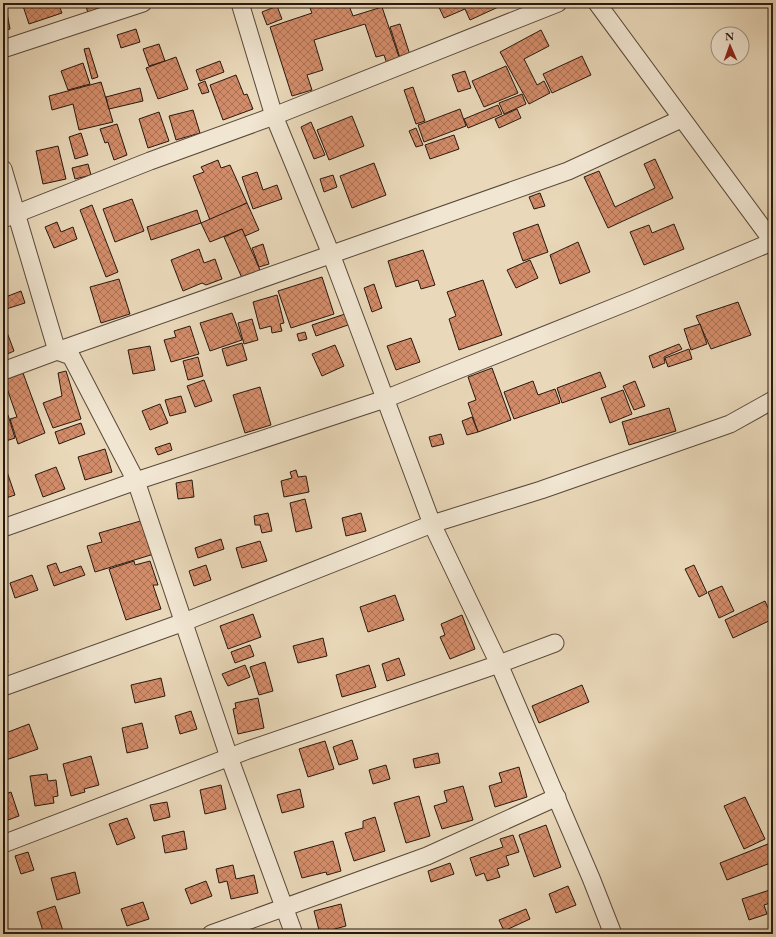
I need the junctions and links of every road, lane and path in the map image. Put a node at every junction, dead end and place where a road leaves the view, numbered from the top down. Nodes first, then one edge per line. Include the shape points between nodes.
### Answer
1 (143, 3) edge
2 (240, 3) edge
3 (558, 3) edge
4 (597, 3) edge
5 (3, 49) edge
6 (274, 116) junction
7 (681, 119) junction
8 (3, 169) edge
9 (10, 216) edge
10 (773, 242) edge
11 (331, 254) junction
12 (57, 351) junction
13 (3, 372) edge
14 (385, 399) junction
15 (773, 400) edge
16 (136, 481) junction
17 (432, 524) junction
18 (3, 528) edge
19 (184, 622) junction
20 (555, 643) dead end
21 (499, 664) junction
22 (3, 687) edge
23 (229, 757) junction
24 (556, 797) junction
25 (3, 844) edge
26 (284, 908) junction
27 (608, 932) edge
28 (210, 934) edge
29 (294, 934) edge

1 - 5 street
2 - 6 street
3 - 6 street
4 - 7 street
6 - 9 street
6 - 11 street
7 - 10 street
7 - 11 street via 568,171
8 - 9 street
9 - 12 street
10 - 14 street
11 - 12 street
11 - 14 street
12 - 13 street
12 - 16 street via 71,356
14 - 16 street
14 - 17 street
15 - 17 street via 730,424 541,490
16 - 18 street
16 - 19 street
17 - 19 street
17 - 21 street
19 - 22 street
19 - 23 street
20 - 21 street
21 - 23 street
21 - 24 street
23 - 25 street
23 - 26 street
24 - 26 street via 427,856
24 - 27 street
26 - 28 street
26 - 29 street

